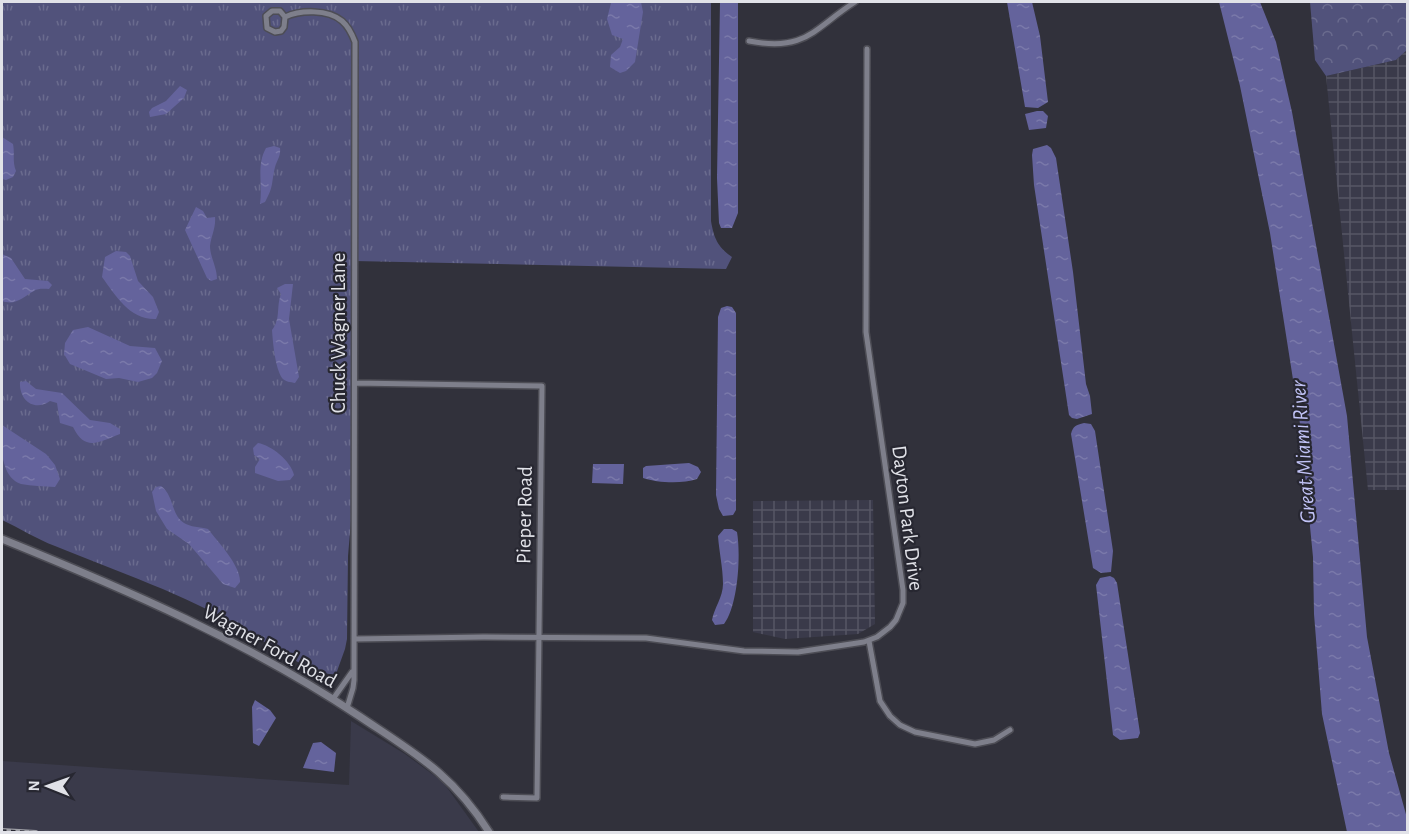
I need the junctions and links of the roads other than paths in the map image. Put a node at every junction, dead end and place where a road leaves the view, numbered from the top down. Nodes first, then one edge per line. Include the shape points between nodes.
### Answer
1 (855, 2) edge
2 (285, 17) dead end
3 (749, 41) dead end
4 (867, 49) dead end
5 (355, 383) junction
6 (2, 539) edge
7 (539, 637) junction
8 (354, 639) junction
9 (869, 640) junction
10 (352, 672) junction
11 (333, 699) junction
12 (347, 708) junction
13 (1010, 730) dead end
14 (504, 797) dead end
15 (489, 832) edge

1 - 3 street via 799,41
2 - 5 street, Chuck Wagner Lane via 297,11 325,13 340,19 355,42
4 - 9 street, Dayton Park Drive via 866,333 903,590 896,620 885,632
5 - 7 street, Pieper Road via 542,386
5 - 8 street, Chuck Wagner Lane
6 - 11 main road, Wagner Ford Road via 221,636
7 - 8 street, Dayton Park Drive
7 - 9 street, Dayton Park Drive via 646,638 776,653
7 - 14 street, Pieper Road via 537,798
8 - 10 street, Chuck Wagner Lane
9 - 13 street via 880,701 900,725 915,732 975,744 994,740
10 - 11 street
10 - 12 street, Chuck Wagner Lane via 353,688
11 - 12 main road, Wagner Ford Road
12 - 15 main road, Wagner Ford Road via 442,774

